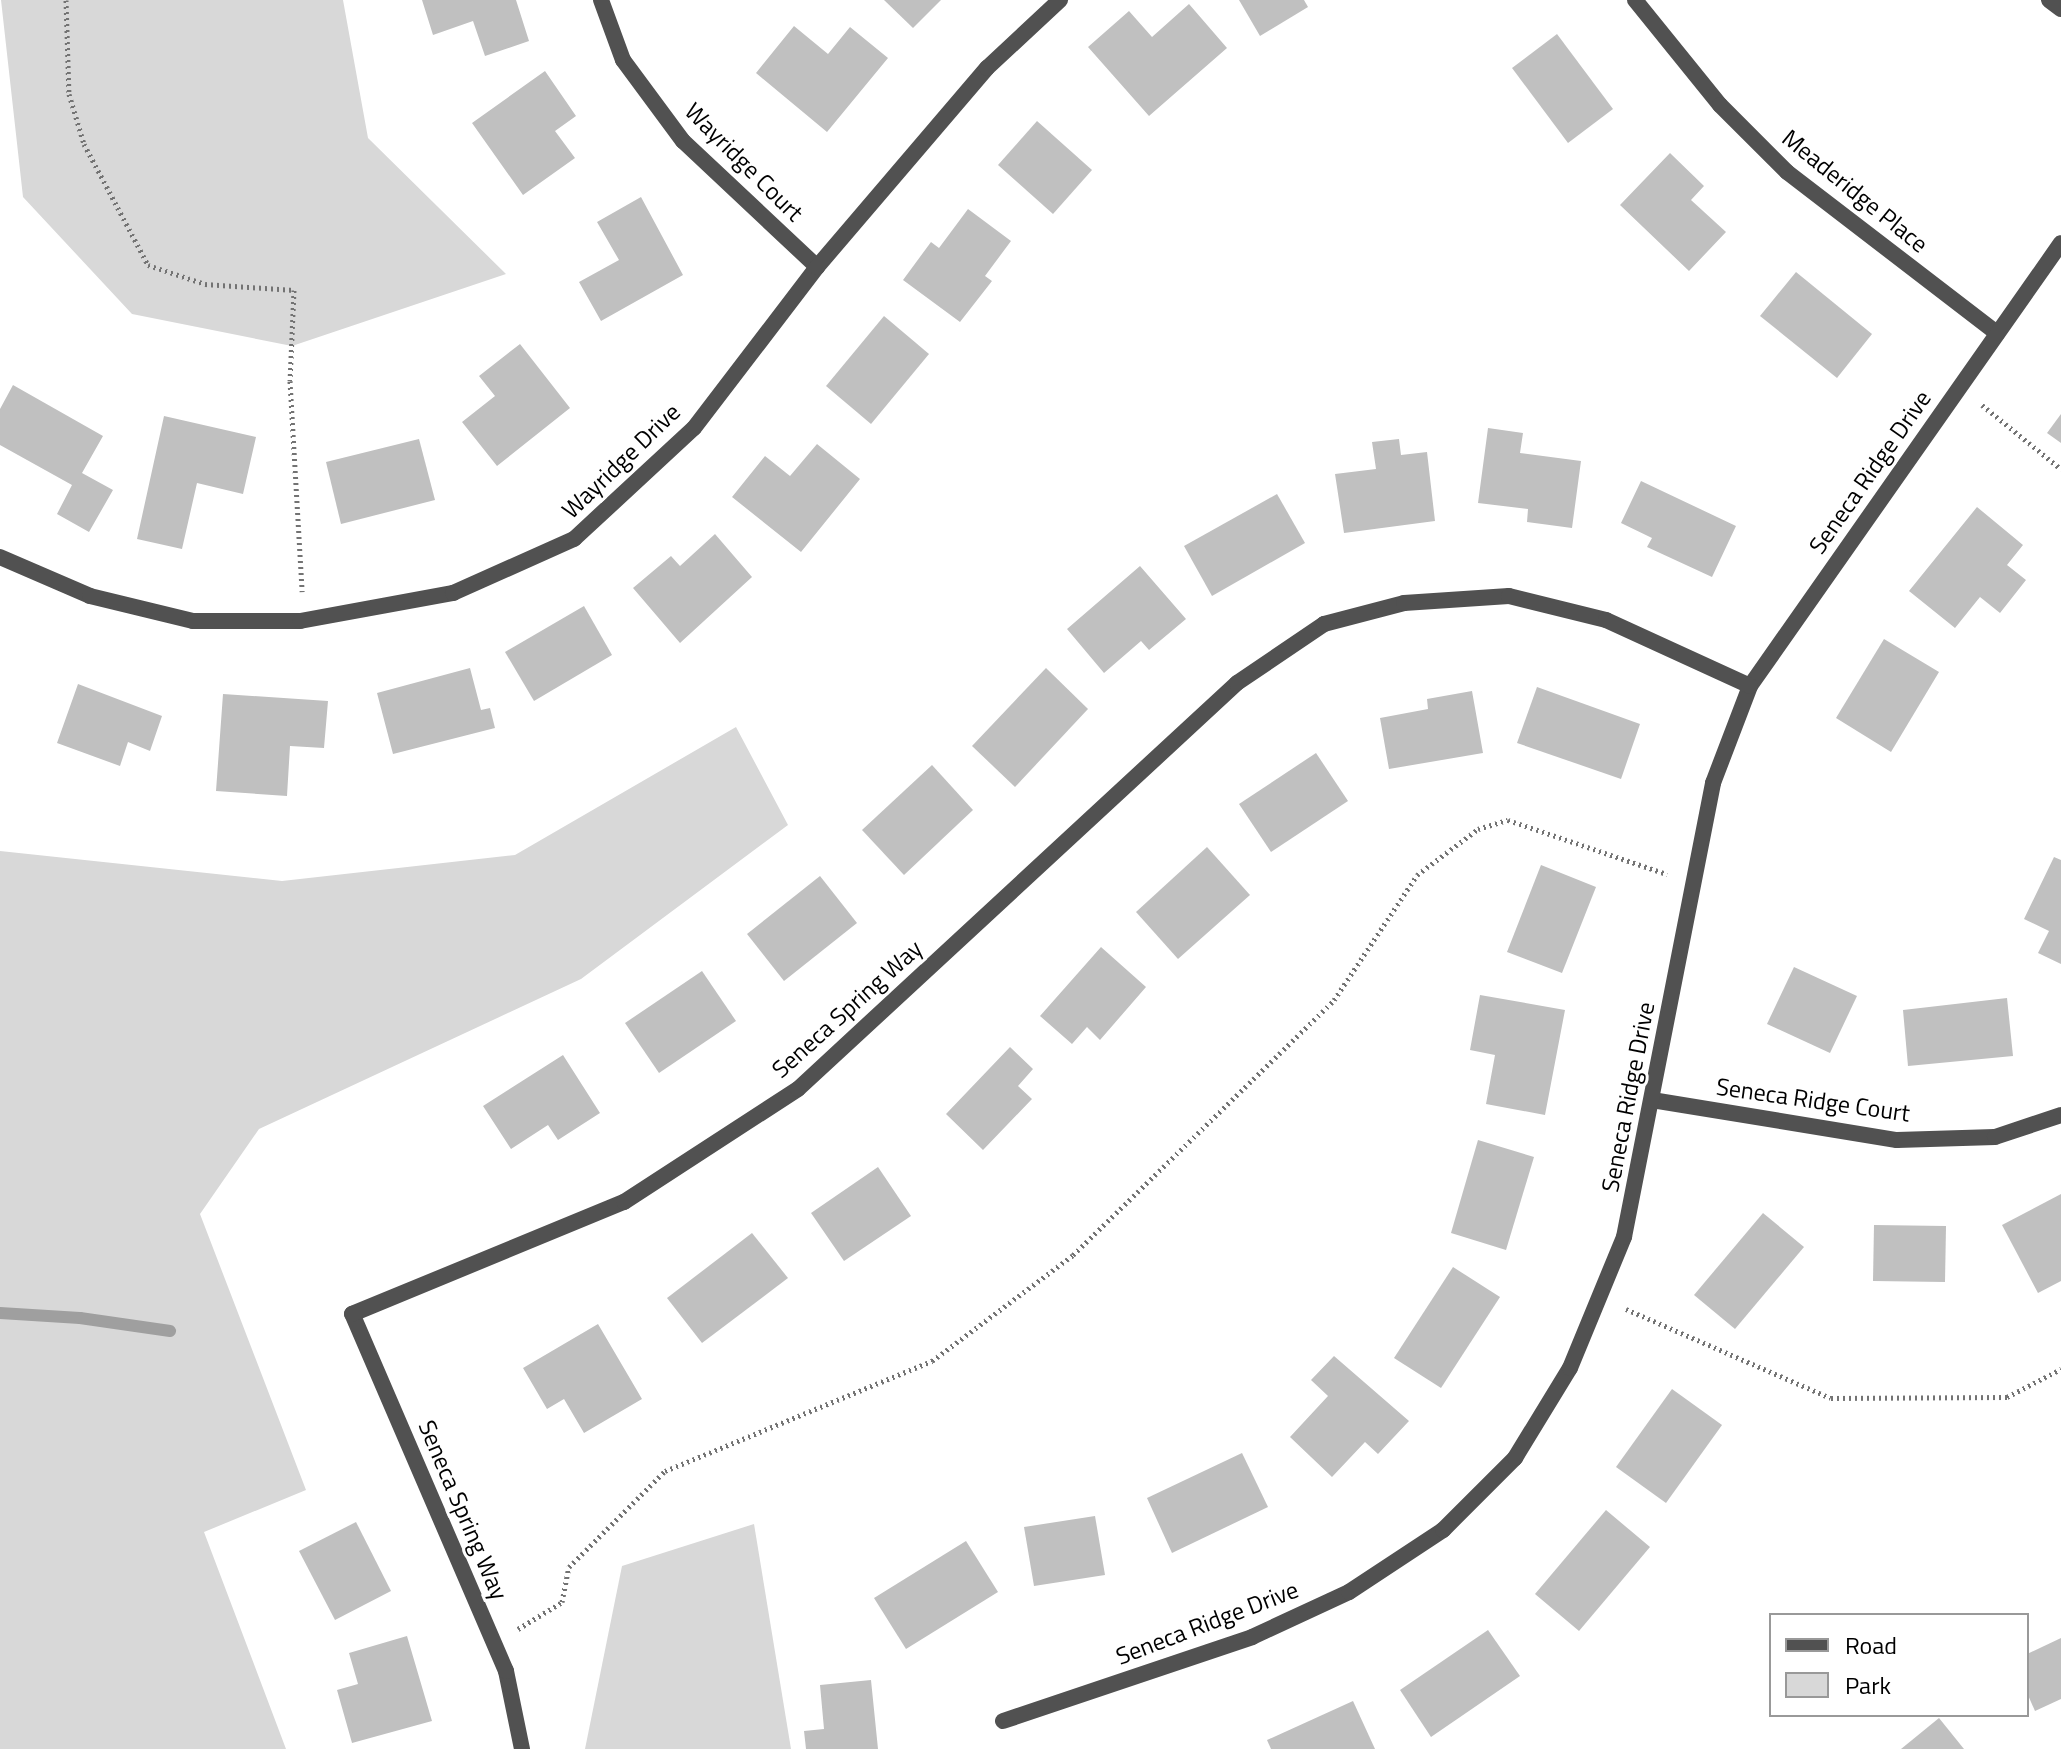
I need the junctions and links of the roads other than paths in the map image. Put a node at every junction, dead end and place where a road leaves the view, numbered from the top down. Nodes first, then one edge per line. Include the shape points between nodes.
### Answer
1 (601, 0) edge
2 (1060, 0) edge
3 (1635, 0) edge
4 (2049, 0) edge
5 (2061, 9) edge
6 (2061, 243) edge
7 (817, 267) junction
8 (1997, 333) junction
9 (0, 557) edge
10 (1750, 686) junction
11 (1652, 1100) junction
12 (2061, 1115) edge
13 (1003, 1721) dead end
14 (522, 1749) edge

1 - 7 street, Wayridge Court via 623,60 683,141
2 - 7 street, Wayridge Drive via 987,68
3 - 8 street, Meaderidge Place via 1720,105 1787,172
4 - 5 street
6 - 8 street, Seneca Ridge Drive
7 - 9 street, Wayridge Drive via 694,428 574,539 453,593 300,621 193,621 90,596
8 - 10 street, Seneca Ridge Drive
10 - 11 street, Seneca Ridge Drive via 1713,783
10 - 14 street, Seneca Spring Way via 1606,620 1509,596 1404,603 1324,624 1237,683 798,1089 624,1202 352,1314 506,1671
11 - 12 street, Seneca Ridge Court via 1897,1140 1995,1137
11 - 13 street, Seneca Ridge Drive via 1624,1237 1570,1368 1515,1458 1443,1530 1349,1592 1252,1637

